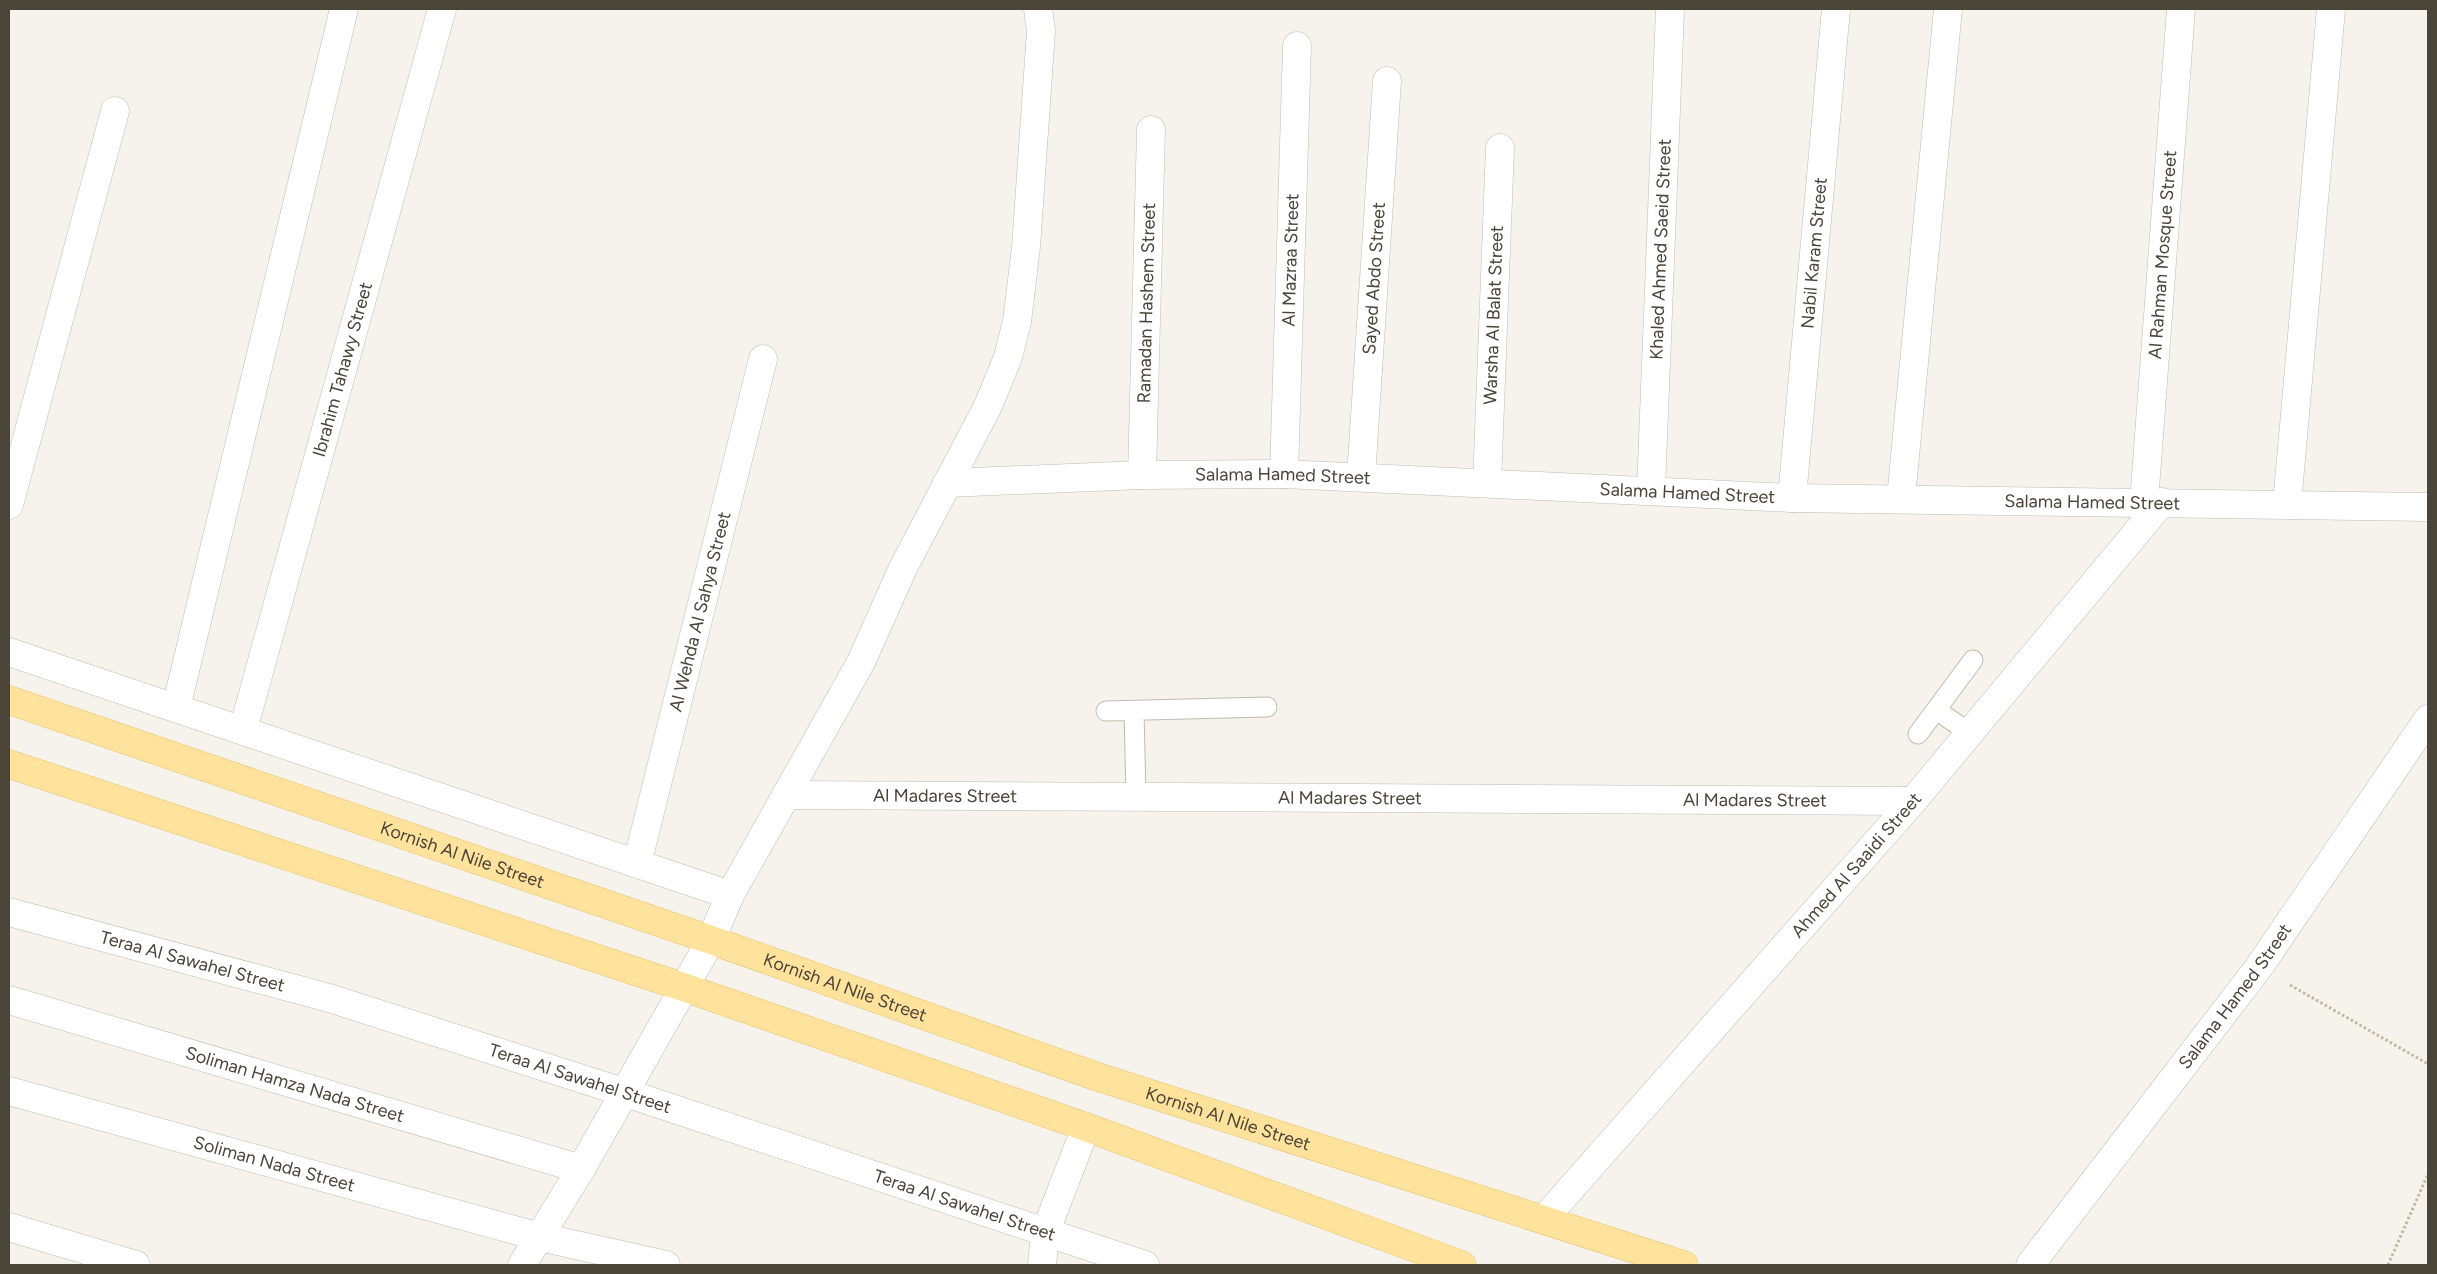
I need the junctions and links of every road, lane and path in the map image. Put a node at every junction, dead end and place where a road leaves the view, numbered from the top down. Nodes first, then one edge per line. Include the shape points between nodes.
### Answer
1 (344, 9) edge
2 (442, 9) edge
3 (1038, 9) edge
4 (1670, 9) edge
5 (1836, 9) edge
6 (1948, 9) edge
7 (2181, 9) edge
8 (2331, 9) edge
9 (1296, 46) dead end
10 (1387, 81) dead end
11 (115, 112) dead end
12 (1151, 130) dead end
13 (1500, 148) dead end
14 (763, 359) dead end
15 (1284, 474) junction
16 (1142, 475) junction
17 (1361, 477) junction
18 (947, 483) junction
19 (1487, 483) junction
20 (1651, 490) junction
21 (1792, 498) junction
22 (1901, 498) junction
23 (2153, 502) junction
24 (2287, 504) junction
25 (9, 505) edge
26 (2428, 507) edge
27 (9, 652) edge
28 (1973, 660) dead end
29 (9, 700) edge
30 (1267, 707) dead end
31 (176, 708) junction
32 (1936, 710) junction
33 (1106, 711) dead end
34 (1134, 711) junction
35 (2428, 719) edge
36 (243, 730) junction
37 (1970, 733) junction
38 (1918, 734) dead end
39 (9, 764) edge
40 (786, 795) junction
41 (1136, 797) junction
42 (1913, 802) junction
43 (637, 864) junction
44 (730, 895) junction
45 (9, 912) edge
46 (711, 940) junction
47 (2259, 967) junction
48 (683, 987) junction
49 (9, 1000) edge
50 (2428, 1064) edge
51 (9, 1091) edge
52 (623, 1092) junction
53 (1086, 1127) junction
54 (581, 1169) junction
55 (2428, 1174) edge
56 (1544, 1219) junction
57 (9, 1228) edge
58 (1045, 1232) junction
59 (540, 1237) junction
60 (136, 1265) edge
61 (522, 1265) edge
62 (666, 1265) edge
63 (1042, 1265) edge
64 (1145, 1265) edge
65 (1462, 1265) edge
66 (1684, 1265) edge
67 (2030, 1265) edge
68 (2388, 1265) edge

1 - 31 street
2 - 36 street, Ibrahim Tahawy Street
3 - 18 street via 1041,31 1026,247 1017,322 1008,357 988,406
4 - 20 street, Khaled Ahmed Saeid Street
5 - 21 street, Nabil Karam Street
6 - 22 street
7 - 23 street, Al Rahman Mosque Street
8 - 24 street
9 - 15 street, Al Mazraa Street
10 - 17 street, Sayed Abdo Street
11 - 25 street
12 - 16 street, Ramadan Hashem Street
13 - 19 street, Warsha Al Balat Street
14 - 43 street, Al Wehda Al Sahya Street
15 - 16 street, Salama Hamed Street
15 - 17 street, Salama Hamed Street
16 - 18 street, Salama Hamed Street
17 - 19 street, Salama Hamed Street
18 - 40 street via 903,568 861,662
19 - 20 street, Salama Hamed Street
20 - 21 street, Salama Hamed Street
21 - 22 street, Salama Hamed Street
22 - 23 street, Salama Hamed Street
23 - 24 street, Salama Hamed Street
23 - 37 street, Ahmed Al Saaidi Street
24 - 26 street, Salama Hamed Street
27 - 31 street
28 - 32 lane
29 - 46 main road, Kornish Al Nile Street
30 - 34 lane
31 - 36 street
32 - 37 lane
32 - 38 lane
33 - 34 lane
34 - 41 lane
35 - 47 street, Salama Hamed Street
36 - 43 street
37 - 42 street, Ahmed Al Saaidi Street
39 - 48 main road
40 - 41 street, Al Madares Street
40 - 44 street
41 - 42 street, Al Madares Street
42 - 56 street, Ahmed Al Saaidi Street
43 - 44 street
44 - 46 street
45 - 52 street, Teraa Al Sawahel Street via 329,998
46 - 48 street
46 - 56 main road, Kornish Al Nile Street via 1095,1076
47 - 50 path
47 - 67 street, Salama Hamed Street
48 - 52 street
48 - 53 main road
49 - 54 street, Soliman Hamza Nada Street
51 - 59 street, Soliman Nada Street
52 - 54 street
52 - 58 street, Teraa Al Sawahel Street
53 - 58 street
53 - 65 main road
54 - 59 street
55 - 68 path
56 - 66 main road, Kornish Al Nile Street
57 - 60 street
58 - 63 street
58 - 64 street, Teraa Al Sawahel Street
59 - 61 street
59 - 62 street, Soliman Nada Street

